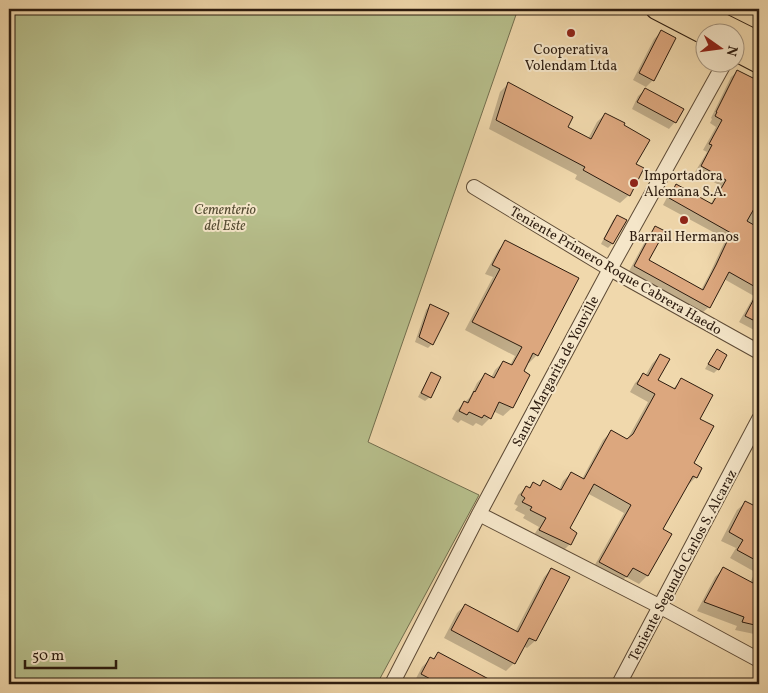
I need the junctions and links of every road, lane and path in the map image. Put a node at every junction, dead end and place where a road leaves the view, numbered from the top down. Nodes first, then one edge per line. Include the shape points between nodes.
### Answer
1 (656, 9) edge
2 (704, 11) edge
3 (696, 30) edge
4 (759, 42) edge
5 (746, 56) edge
6 (759, 63) edge
7 (719, 72) edge
8 (474, 187) dead end
9 (610, 269) junction
10 (759, 352) edge
11 (759, 419) edge
12 (479, 514) junction
13 (661, 606) junction
14 (759, 660) edge
15 (392, 684) edge
16 (619, 684) edge

1 - 3 highway
2 - 4 highway
5 - 6 highway
7 - 9 street, Santa Margarita de Youville
8 - 9 street, Teniente Primero Roque Cabrera Haedo
9 - 10 street, Teniente Primero Roque Cabrera Haedo
9 - 12 street, Santa Margarita de Youville
11 - 13 street, Teniente Segundo Carlos S. Alcaraz
12 - 13 street
12 - 15 street, Santa Margarita de Youville
13 - 14 street
13 - 16 street, Teniente Segundo Carlos S. Alcaraz

